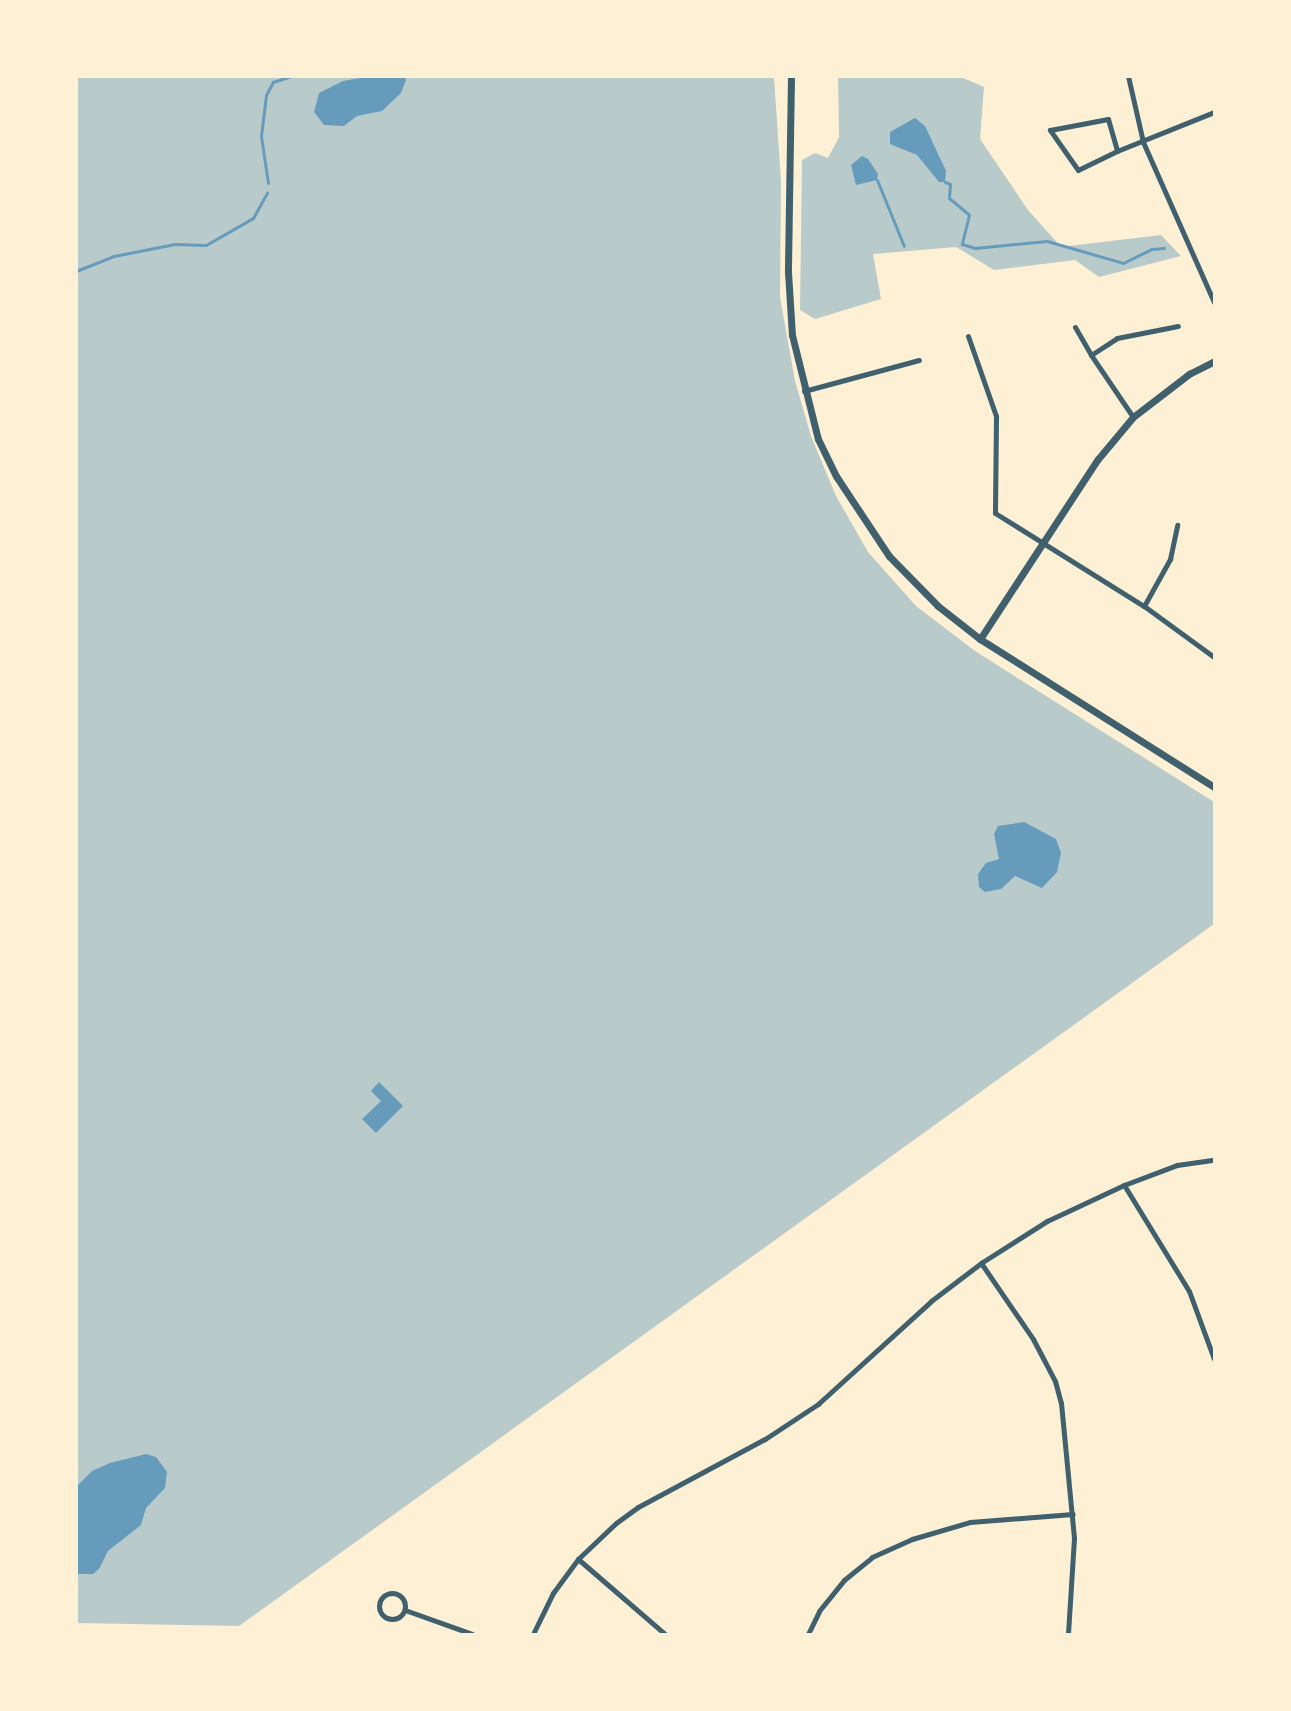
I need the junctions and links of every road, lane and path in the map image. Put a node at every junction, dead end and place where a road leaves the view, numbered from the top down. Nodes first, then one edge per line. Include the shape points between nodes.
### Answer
1 (791, 76) edge
2 (1128, 76) edge
3 (1215, 112) edge
4 (1143, 142) junction
5 (1117, 151) junction
6 (1215, 302) edge
7 (1178, 326) dead end
8 (1075, 327) dead end
9 (968, 336) dead end
10 (1091, 355) junction
11 (919, 360) dead end
12 (1215, 361) edge
13 (804, 391) junction
14 (1133, 417) junction
15 (1177, 525) dead end
16 (1041, 545) junction
17 (1144, 606) junction
18 (980, 639) junction
19 (1215, 657) edge
20 (1215, 787) edge
21 (1215, 1160) edge
22 (1124, 1185) junction
23 (981, 1263) junction
24 (1215, 1359) edge
25 (1073, 1514) junction
26 (578, 1559) junction
27 (405, 1610) junction
28 (472, 1635) edge
29 (533, 1635) edge
30 (665, 1635) edge
31 (808, 1635) edge
32 (1068, 1635) edge

1 - 13 street via 788,289 792,335
2 - 4 street
3 - 4 street
4 - 5 street
4 - 6 street
5 - 5 street via 1108,119 1050,130 1078,170
7 - 10 street via 1118,338
8 - 10 street
9 - 16 street via 996,416 995,513
10 - 14 street
11 - 13 street
12 - 14 street via 1189,374
13 - 18 street via 827,457 870,530 889,556 938,606
14 - 16 street via 1098,459
15 - 17 street via 1170,559
16 - 17 street
16 - 18 street
17 - 19 street
18 - 20 street
21 - 22 street via 1177,1165
22 - 23 street via 1047,1221
22 - 24 street via 1189,1291
23 - 25 street via 1033,1339 1055,1380 1066,1427
23 - 26 street via 931,1301 818,1404 765,1439 638,1507
25 - 31 street via 979,1521 912,1539 872,1557 844,1580 819,1611
25 - 32 street
26 - 29 street via 554,1593
26 - 30 street
27 - 27 street via 405,1601 395,1593 384,1596 380,1603 383,1615 391,1618
27 - 28 street

